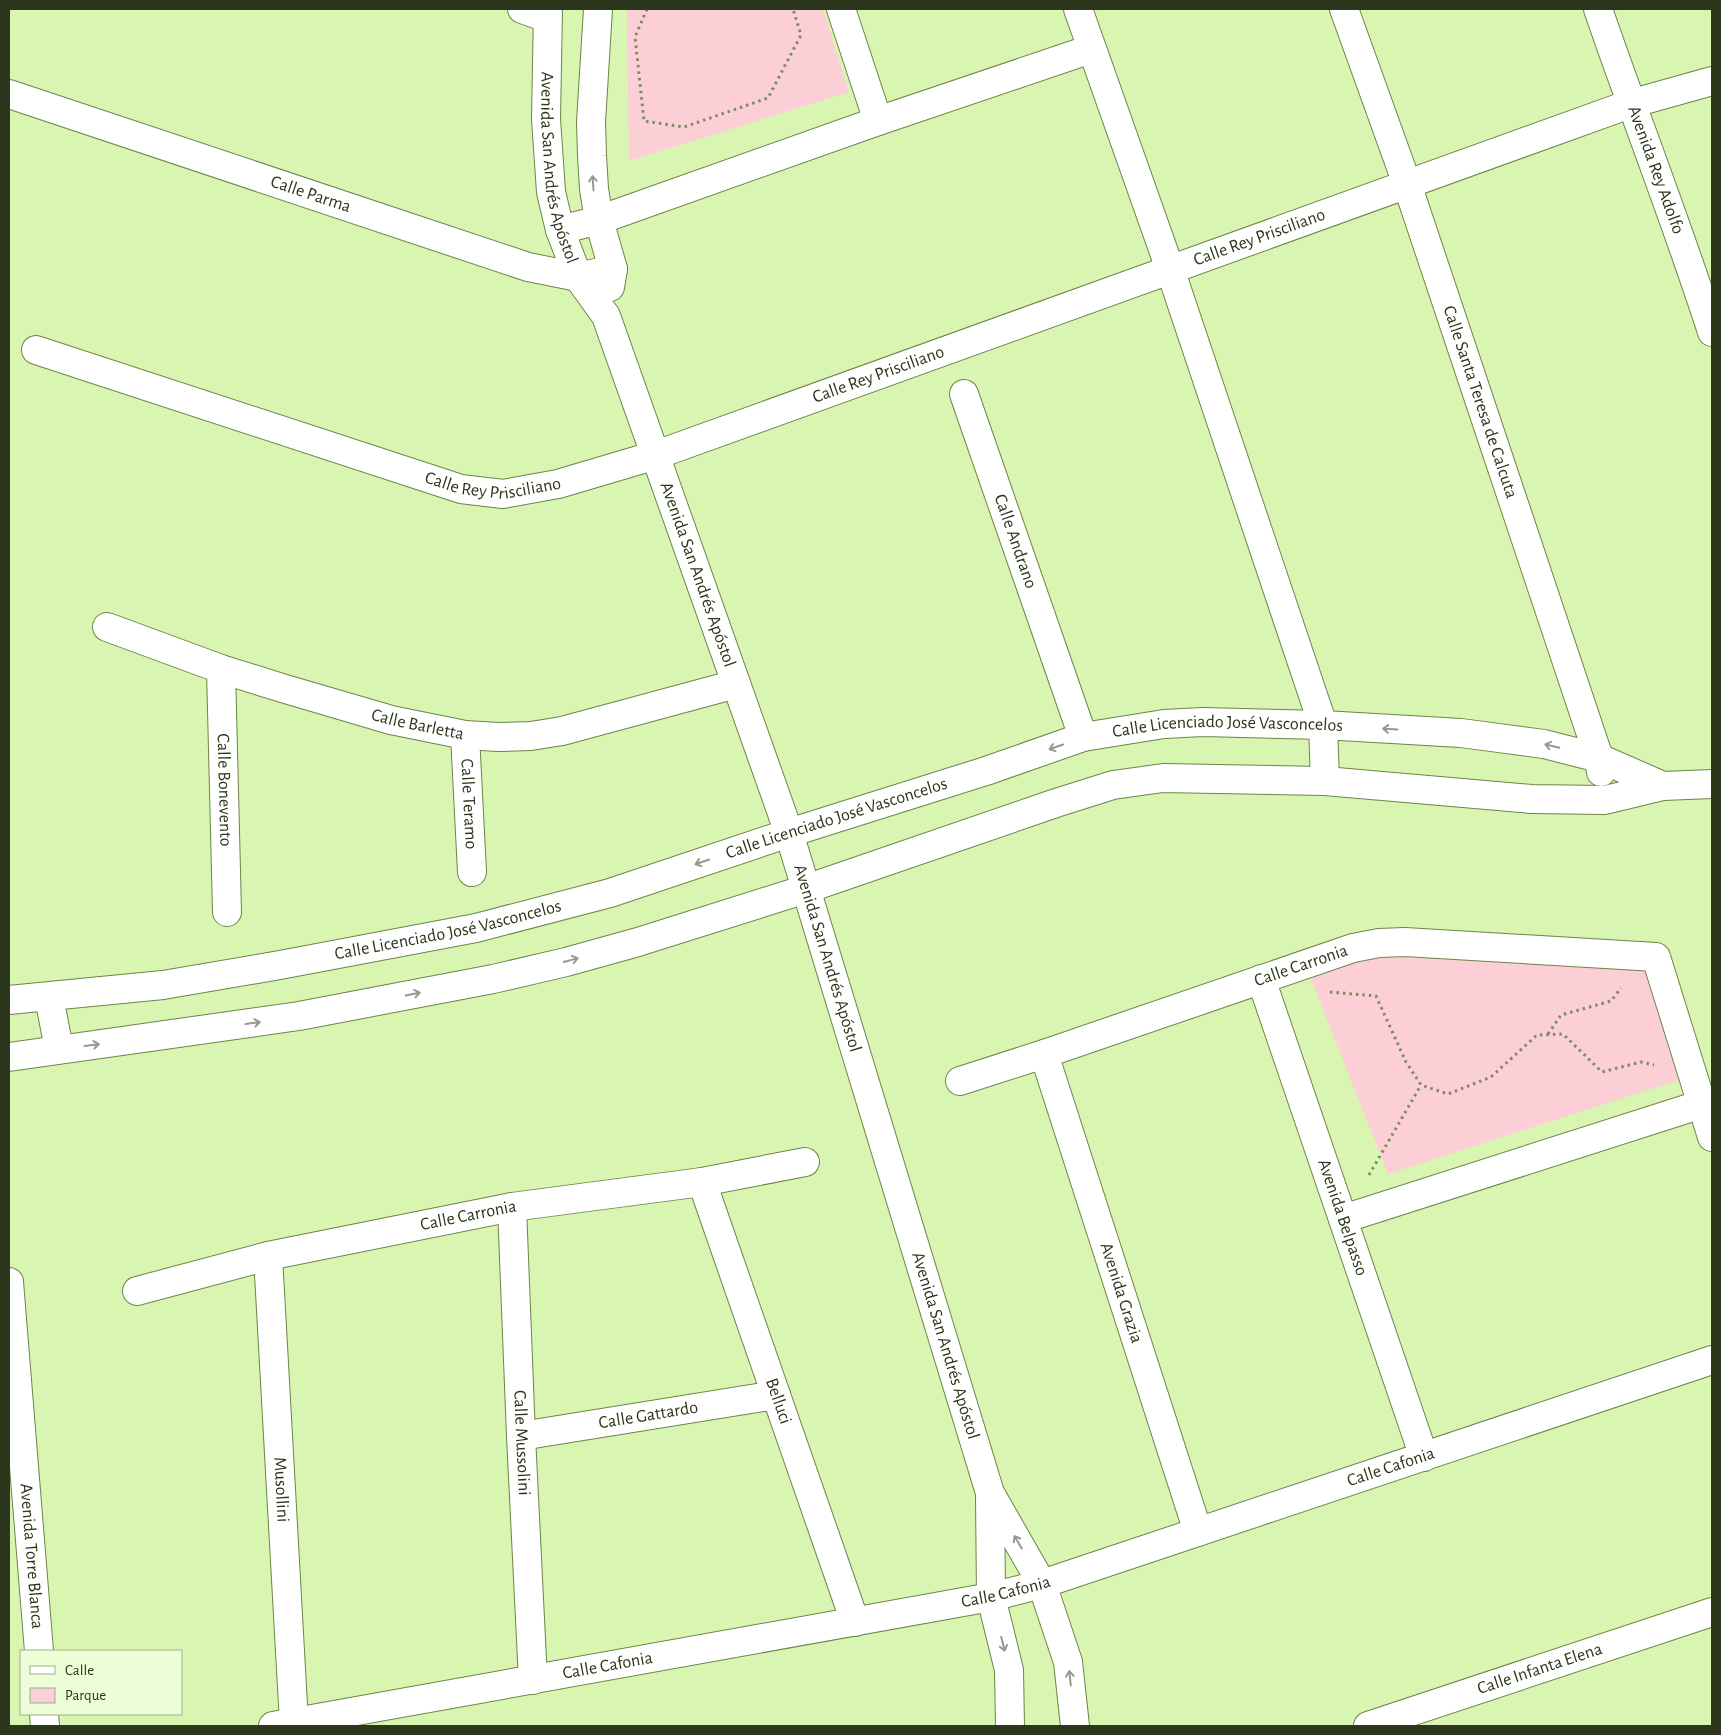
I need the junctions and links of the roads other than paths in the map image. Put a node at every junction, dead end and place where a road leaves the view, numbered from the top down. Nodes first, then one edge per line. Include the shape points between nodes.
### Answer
1 (522, 9) edge
2 (598, 9) edge
3 (841, 9) edge
4 (1078, 9) edge
5 (1344, 9) edge
6 (1598, 9) edge
7 (548, 13) edge
8 (1091, 49) junction
9 (1712, 81) edge
10 (9, 94) edge
11 (1630, 104) junction
12 (878, 121) junction
13 (1407, 184) junction
14 (599, 220) junction
15 (560, 230) junction
16 (613, 269) junction
17 (1170, 270) junction
18 (578, 278) junction
19 (1706, 293) edge
20 (606, 316) junction
21 (1712, 332) edge
22 (36, 350) dead end
23 (964, 394) dead end
24 (656, 455) junction
25 (107, 627) dead end
26 (221, 669) junction
27 (736, 684) junction
28 (1323, 725) junction
29 (465, 735) junction
30 (1083, 737) junction
31 (1599, 758) junction
32 (1325, 781) junction
33 (1712, 784) edge
34 (1663, 786) junction
35 (1604, 800) junction
36 (789, 833) junction
37 (472, 872) dead end
38 (806, 889) junction
39 (228, 912) dead end
40 (1261, 979) junction
41 (49, 996) junction
42 (9, 1000) edge
43 (59, 1049) junction
44 (1044, 1054) junction
45 (9, 1057) edge
46 (960, 1081) dead end
47 (1702, 1104) junction
48 (1712, 1136) edge
49 (805, 1162) dead end
50 (702, 1182) junction
51 (512, 1207) junction
52 (1343, 1219) junction
53 (268, 1256) junction
54 (9, 1282) edge
55 (138, 1291) dead end
56 (1712, 1360) edge
57 (776, 1395) junction
58 (521, 1436) junction
59 (1424, 1457) junction
60 (990, 1494) junction
61 (1198, 1532) junction
62 (1042, 1584) junction
63 (991, 1597) junction
64 (1712, 1612) edge
65 (854, 1622) junction
66 (39, 1650) edge
67 (533, 1680) junction
68 (284, 1724) edge
69 (1010, 1726) edge
70 (1075, 1726) edge
71 (1368, 1726) edge

1 - 7 street
14 -> 2 street, Avenida San Andrés Apóstol via 591,122
3 - 12 street
4 - 8 street
5 - 13 street, Calle Santa Teresa de Calcuta
6 - 11 street, Avenida Rey Adolfo
7 - 15 street, Avenida San Andrés Apóstol via 547,154
8 - 12 street
8 - 17 street
9 - 11 street, Calle Rey Prisciliano
10 - 18 street, Calle Parma via 505,261
11 - 13 street, Calle Rey Prisciliano
11 - 19 street, Avenida Rey Adolfo
12 - 14 street
13 - 17 street, Calle Rey Prisciliano
13 - 31 street, Calle Santa Teresa de Calcuta
14 - 15 street
14 - 16 street, Avenida San Andrés Apóstol
15 - 18 street, Avenida San Andrés Apóstol
16 - 18 street, Calle Parma
16 - 20 street, Avenida San Andrés Apóstol
17 - 24 street, Calle Rey Prisciliano
17 - 28 street
18 - 20 street, Avenida San Andrés Apóstol
19 - 21 street, Avenida Rey Adolfo
20 - 24 street, Avenida San Andrés Apóstol
22 - 24 street, Calle Rey Prisciliano via 461,488 503,494 558,484
23 - 30 street, Calle Andrano
24 - 27 street, Avenida San Andrés Apóstol
25 - 26 street, Calle Barletta
26 - 29 street, Calle Barletta via 391,720
26 - 39 street, Calle Bonevento
27 - 29 street, Calle Barletta via 562,731 531,736
27 - 36 street, Avenida San Andrés Apóstol
28 - 30 street, Calle Licenciado José Vasconcelos via 1203,722 1164,724
31 -> 28 street, Calle Licenciado José Vasconcelos via 1544,744 1461,733
28 - 32 street
29 - 37 street, Calle Teramo
30 -> 36 street, Calle Licenciado José Vasconcelos
31 - 34 street, Calle Licenciado José Vasconcelos
31 - 35 street, Calle Santa Teresa de Calcuta
32 - 35 street, Calle Licenciado José Vasconcelos via 1530,799
32 - 38 street, Calle Licenciado José Vasconcelos via 1163,778 1114,786
33 - 34 street, Calle Licenciado José Vasconcelos
34 - 35 street, Calle Licenciado José Vasconcelos
36 - 38 street, Avenida San Andrés Apóstol
36 -> 41 street, Calle Licenciado José Vasconcelos via 610,893 476,928 163,985
43 -> 38 street, Calle Licenciado José Vasconcelos via 299,1016 493,979 638,942
38 - 60 street, Avenida San Andrés Apóstol
40 - 44 street, Calle Carronia
40 - 47 street, Calle Carronia via 1353,948 1380,943 1656,957
40 - 52 street, Avenida Belpasso
41 - 42 street, Calle Licenciado José Vasconcelos
41 - 43 street
43 - 45 street, Calle Licenciado José Vasconcelos
44 - 46 street, Calle Carronia
44 - 61 street, Avenida Grazia
47 - 48 street
47 - 52 street
49 - 50 street, Calle Carronia
50 - 51 street, Calle Carronia
50 - 57 street, Belluci
51 - 53 street, Calle Carronia
51 - 58 street, Calle Mussolini
52 - 59 street, Avenida Belpasso
53 - 55 street, Calle Carronia
53 - 68 street, Musollini
54 - 66 street, Avenida Torre Blanca
56 - 59 street, Calle Cafonia
57 - 58 street, Calle Gattardo
57 - 65 street, Belluci
58 - 67 street, Calle Mussolini
59 - 61 street, Calle Cafonia
62 -> 60 street, Avenida San Andrés Apóstol
60 - 63 street, Avenida San Andrés Apóstol
61 - 62 street, Calle Cafonia
62 - 63 street, Calle Cafonia
70 -> 62 street, Avenida San Andrés Apóstol via 1068,1662
63 - 65 street, Calle Cafonia
63 -> 69 street, Avenida San Andrés Apóstol via 1009,1670
64 - 71 street, Calle Infanta Elena
65 - 67 street, Calle Cafonia
67 - 68 street, Calle Cafonia

